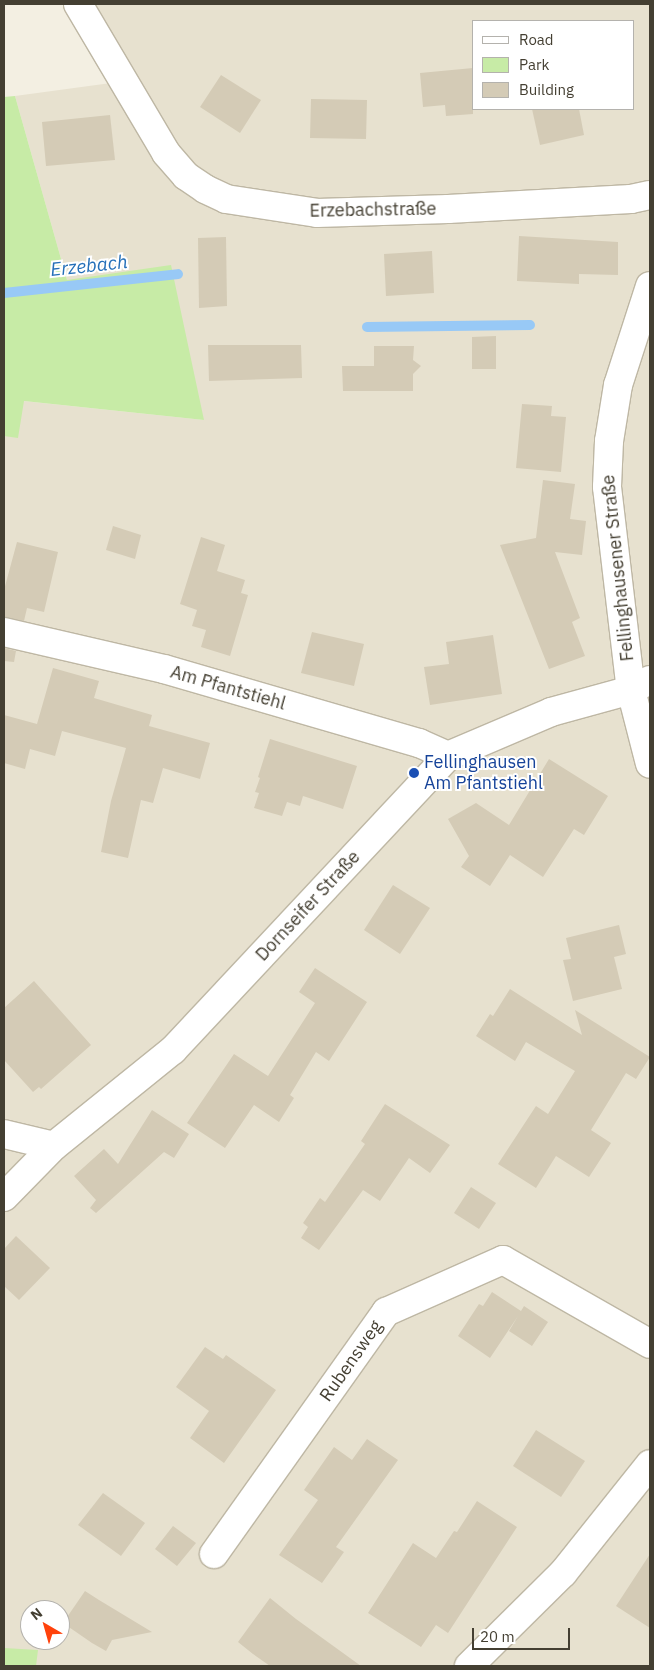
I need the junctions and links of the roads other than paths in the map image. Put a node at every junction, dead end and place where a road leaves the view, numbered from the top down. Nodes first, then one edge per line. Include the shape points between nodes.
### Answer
1 (78, 4) edge
2 (650, 195) edge
3 (650, 286) edge
4 (4, 632) edge
5 (641, 685) edge
6 (448, 756) junction
7 (650, 764) edge
8 (4, 1134) edge
9 (54, 1146) junction
10 (4, 1197) edge
11 (650, 1344) edge
12 (650, 1464) edge
13 (214, 1554) dead end
14 (469, 1666) edge

1 - 2 street, Erzebachstraße via 166,153 186,176 226,200 317,213 468,208 631,199
3 - 5 street, Fellinghausener Straße via 618,385 609,441 607,487
4 - 6 street, Am Pfantstiehl via 164,669 419,744
5 - 6 street, Dornseifer Straße via 551,712
5 - 7 street, Fellinghausener Straße
6 - 9 street, Dornseifer Straße via 173,1050
8 - 9 street
9 - 10 street, Dornseifer Straße
11 - 13 street, Rubensweg via 503,1260 386,1312
12 - 14 street via 563,1574

